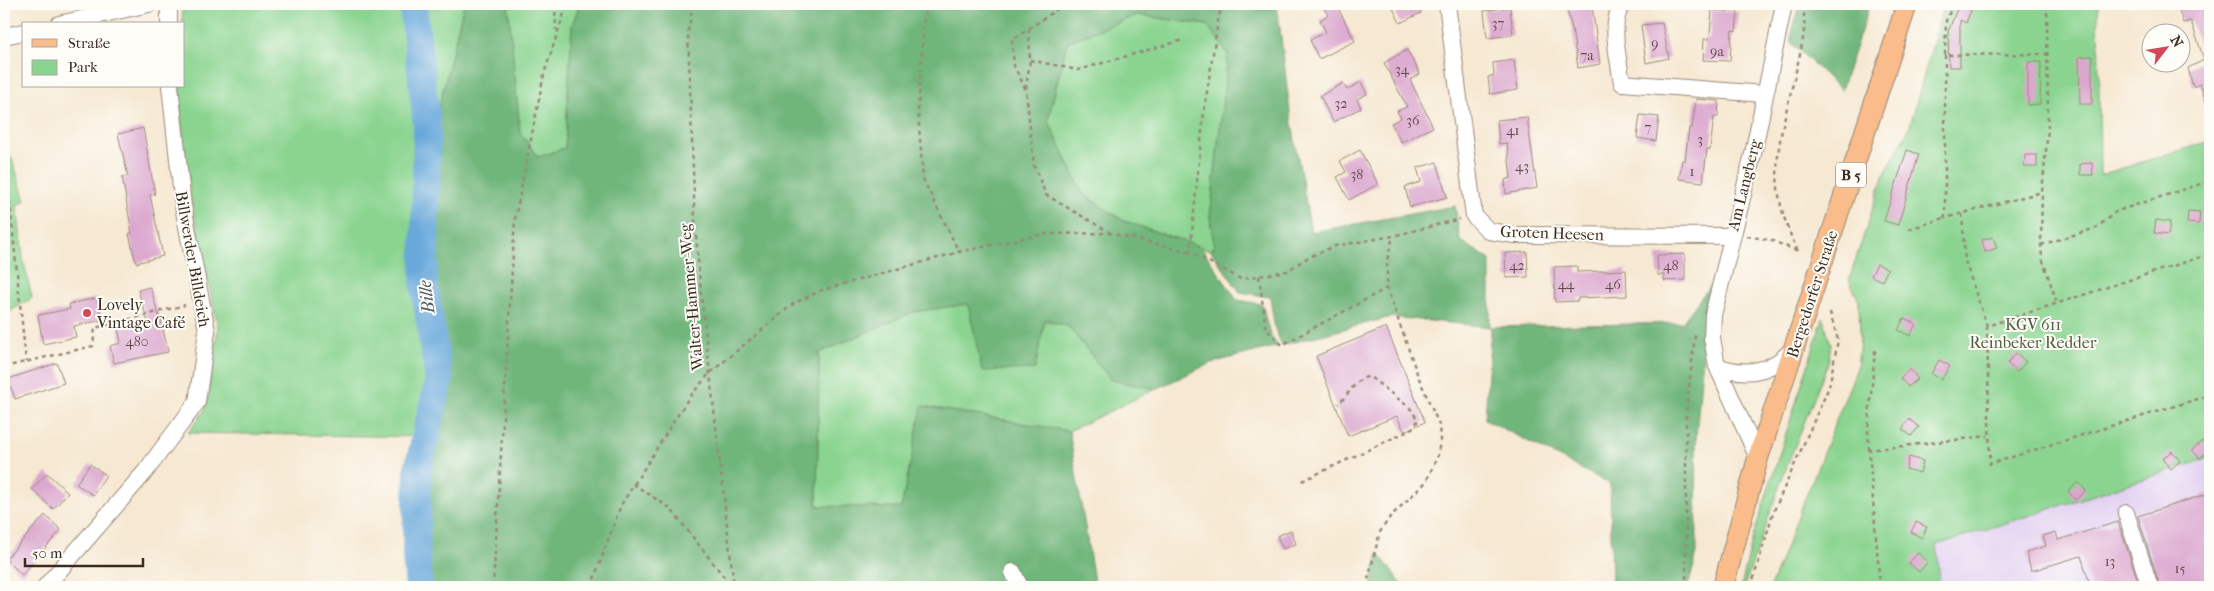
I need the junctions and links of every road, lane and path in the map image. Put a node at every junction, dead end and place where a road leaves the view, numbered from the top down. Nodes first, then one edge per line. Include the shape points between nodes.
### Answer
1 (149, 4) edge
2 (169, 4) edge
3 (555, 4) edge
4 (566, 4) edge
5 (693, 4) edge
6 (929, 4) edge
7 (1065, 4) edge
8 (1223, 4) edge
9 (1447, 4) edge
10 (1623, 4) edge
11 (1784, 4) edge
12 (1802, 4) edge
13 (1907, 4) edge
14 (1953, 4) edge
15 (2048, 4) edge
16 (68, 22) edge
17 (169, 22) edge
18 (1029, 30) junction
19 (556, 31) junction
20 (1183, 40) dead end
21 (2048, 54) junction
22 (1945, 55) junction
23 (1030, 60) junction
24 (170, 88) edge
25 (1026, 90) junction
26 (1764, 94) junction
27 (4, 162) edge
28 (2210, 181) edge
29 (2042, 192) junction
30 (1962, 214) junction
31 (1474, 216) junction
32 (1945, 218) junction
33 (1910, 229) dead end
34 (1110, 233) junction
35 (1393, 236) junction
36 (1731, 236) junction
37 (2041, 245) junction
38 (959, 252) junction
39 (1190, 252) junction
40 (2210, 254) edge
41 (1259, 276) junction
42 (1387, 288) junction
43 (201, 301) junction
44 (2057, 303) junction
45 (1829, 309) dead end
46 (1987, 326) junction
47 (1795, 345) junction
48 (1875, 350) dead end
49 (26, 362) junction
50 (1716, 366) junction
51 (4, 367) edge
52 (709, 374) junction
53 (2210, 395) edge
54 (1338, 404) dead end
55 (1988, 436) junction
56 (1870, 450) junction
57 (1758, 458) junction
58 (1302, 481) dead end
59 (633, 484) junction
60 (2126, 513) dead end
61 (1013, 572) dead end
62 (45, 587) edge
63 (493, 587) edge
64 (591, 587) edge
65 (733, 587) edge
66 (1020, 587) edge
67 (1366, 587) edge
68 (1723, 587) edge
69 (1751, 587) edge
70 (1880, 587) edge
71 (2150, 587) edge

1 - 16 street
2 - 17 street
3 - 19 path
4 - 19 path
5 - 52 path, Walter-Hammer-Weg via 688,32 693,166
6 - 38 path via 924,16 918,112 923,179
7 - 18 path
8 - 39 path via 1204,111
9 - 31 street
10 - 26 street via 1617,11 1616,34 1622,83
11 - 26 street, Am Langberg
12 - 36 path via 1806,16 1800,54 1776,152 1777,191 1787,228 1798,251 1770,240
13 - 47 main road, Bergedorfer Straße / B 5
14 - 22 path via 1946,21
15 - 21 path
18 - 23 path
18 - 25 path via 1012,40 1014,66
19 - 63 path via 544,74 515,218
20 - 23 path via 1078,70
21 - 22 path
21 - 29 path via 2048,129
22 - 32 path
23 - 25 path
24 - 43 street, Billwerder Billdeich via 183,206
25 - 34 path via 1034,166 1046,195
26 - 36 street, Am Langberg via 1753,154
27 - 49 path
28 - 37 path via 2117,211 2096,228
29 - 30 path
29 - 37 path
30 - 32 path
30 - 46 path via 1965,261
31 - 35 path
31 - 36 street, Groten Heesen via 1489,231 1515,235
32 - 33 path
34 - 38 path via 1044,234
34 - 39 path
35 - 41 path via 1335,246 1287,271
35 - 42 path via 1387,261
36 - 50 street, Am Langberg via 1713,315
37 - 44 path
38 - 52 path via 822,290 793,304
39 - 41 path via 1241,279
40 - 44 path
41 - 42 path via 1266,329 1282,345
42 - 67 path via 1439,424 1440,440 1438,455 1426,482 1390,517 1380,532
43 - 49 path via 95,328 93,346
43 - 62 street, Billwerder Billdeich via 207,331 198,402 145,472
44 - 46 path
45 - 69 path via 1838,340 1829,387 1773,513
46 - 55 path
47 - 50 street via 1784,358 1754,371 1735,372
47 - 57 main road, Bergedorfer Straße / B 5
48 - 56 path via 1868,430
49 - 51 path
50 - 57 street, Am Langberg
52 - 59 path via 673,420
52 - 65 path, Walter-Hammer-Weg
53 - 55 path via 1990,464
54 - 58 path via 1356,383 1370,377 1410,408 1418,420 1406,432
55 - 56 path
56 - 70 path
57 - 68 main road, Bergedorfer Straße / B 5
59 - 64 path via 621,505
59 - 65 path via 670,508
60 - 71 street
61 - 66 street

